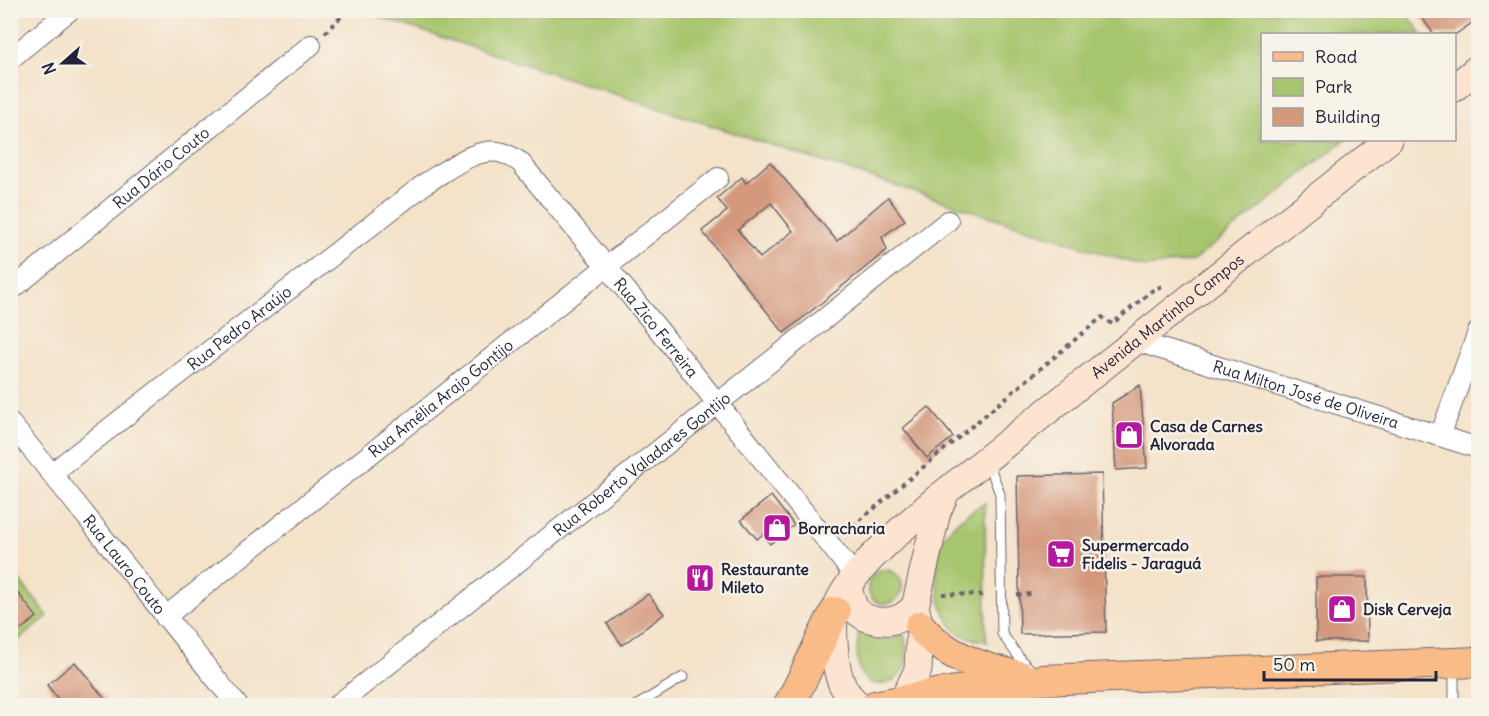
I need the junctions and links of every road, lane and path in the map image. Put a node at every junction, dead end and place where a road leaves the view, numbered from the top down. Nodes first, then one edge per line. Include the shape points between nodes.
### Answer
1 (70, 10) edge
2 (348, 10) edge
3 (311, 45) joint
4 (10, 59) edge
5 (1479, 69) edge
6 (1456, 87) edge
7 (1388, 141) edge
8 (718, 178) dead end
9 (426, 183) joint
10 (948, 221) dead end
11 (607, 267) junction
12 (10, 291) edge
13 (1479, 332) edge
14 (1136, 341) junction
15 (717, 404) junction
16 (10, 423) edge
17 (1440, 436) junction
18 (1479, 448) edge
19 (987, 459) junction
20 (52, 473) junction
21 (945, 493) junction
22 (846, 592) junction
23 (1032, 594) dead end
24 (1000, 595) junction
25 (918, 609) junction
26 (165, 617) junction
27 (1466, 662) edge
28 (683, 677) dead end
29 (1041, 680) junction
30 (889, 703) edge
31 (238, 705) edge
32 (336, 705) edge
33 (636, 705) edge
34 (788, 705) edge
35 (860, 705) edge
36 (1454, 705) edge

1 - 4 street
2 - 3 path
3 - 12 street, Rua Dário Couto
5 - 6 main road
7 - 14 main road, Avenida Martinho Campos
8 - 11 street, Rua Amélia Arajo Gontijo
9 - 11 street, Rua Zico Ferreira via 467,159 488,151 504,153 520,162
9 - 20 street, Rua Pedro Araújo
10 - 15 street, Rua Roberto Valadares Gontijo
11 - 15 street, Rua Zico Ferreira
11 - 26 street, Rua Amélia Arajo Gontijo
13 - 17 street
14 - 17 street, Rua Milton José de Oliveira
14 - 19 main road, Avenida Martinho Campos
15 - 22 street, Rua Zico Ferreira
15 - 32 street, Rua Roberto Valadares Gontijo
16 - 20 street, Rua Lauro Couto
17 - 18 street, Rua Milton José de Oliveira
19 - 21 main road, Avenida Martinho Campos
19 - 24 lane via 1000,494
20 - 26 street, Rua Lauro Couto
21 - 22 main road, Avenida Martinho Campos via 895,536
21 - 25 main road via 937,512
22 - 25 main road via 864,618 875,621 900,618
22 - 34 main road
22 - 35 main road via 834,634 837,673 844,690
23 - 24 path
24 - 25 path
24 - 29 lane via 1002,634
25 - 29 main road via 928,635 961,657 1006,674
25 - 30 main road via 918,670
26 - 31 street, Rua Lauro Couto
27 - 29 main road
27 - 36 lane
28 - 33 lane
29 - 30 main road

